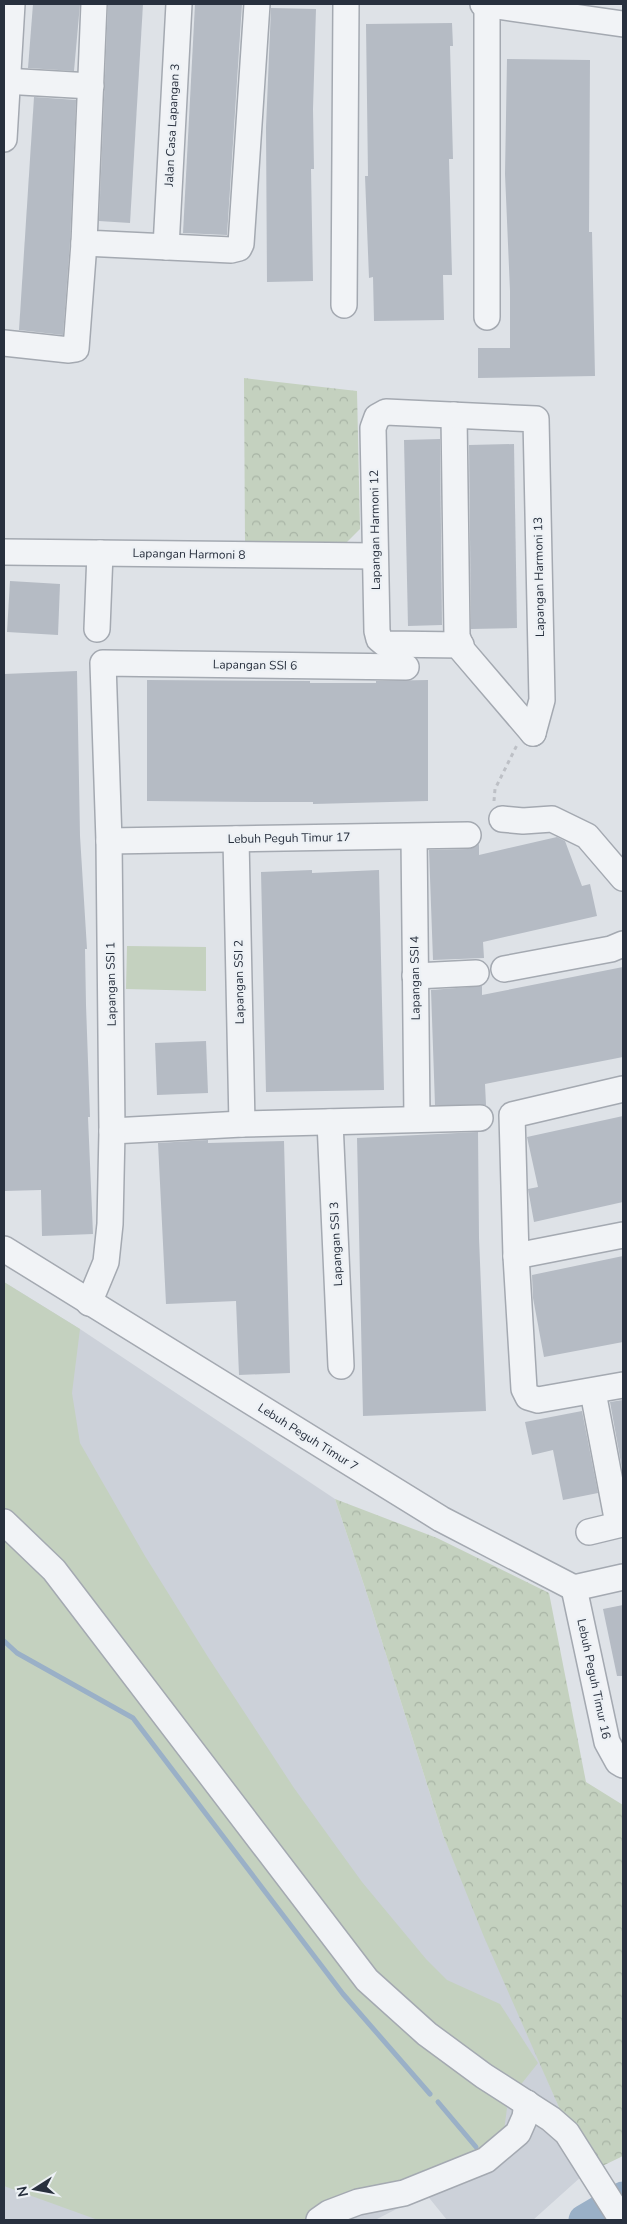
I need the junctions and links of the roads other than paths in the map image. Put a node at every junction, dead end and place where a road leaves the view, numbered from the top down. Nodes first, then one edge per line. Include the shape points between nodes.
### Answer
1 (12, 4) edge
2 (94, 4) edge
3 (179, 4) edge
4 (257, 4) edge
5 (346, 4) edge
6 (485, 4) edge
7 (623, 24) edge
8 (5, 82) edge
9 (91, 86) junction
10 (4, 139) edge
11 (84, 243) junction
12 (166, 247) junction
13 (344, 305) dead end
14 (487, 317) dead end
15 (4, 343) edge
16 (454, 415) junction
17 (4, 552) edge
18 (100, 553) junction
19 (375, 556) junction
20 (97, 629) dead end
21 (460, 645) junction
22 (103, 663) joint
23 (406, 667) dead end
24 (502, 818) road end
25 (468, 835) dead end
26 (414, 837) junction
27 (236, 839) junction
28 (109, 840) junction
29 (623, 878) edge
30 (623, 944) edge
31 (504, 969) dead end
32 (476, 973) dead end
33 (415, 976) junction
34 (623, 1089) edge
35 (480, 1118) dead end
36 (417, 1119) junction
37 (330, 1122) junction
38 (242, 1124) junction
39 (112, 1131) junction
40 (623, 1236) edge
41 (4, 1249) edge
42 (516, 1256) junction
43 (90, 1303) junction
44 (341, 1366) dead end
45 (623, 1385) edge
46 (593, 1392) junction
47 (4, 1522) edge
48 (622, 1524) edge
49 (589, 1532) dead end
50 (623, 1577) edge
51 (574, 1588) junction
52 (623, 1765) edge
53 (527, 2103) junction
54 (620, 2219) edge
55 (319, 2220) edge

1 - 8 street
2 - 9 street
3 - 12 street, Jalan Casa Lapangan 3
4 - 12 street via 242,244 240,248 231,250
5 - 13 street
6 - 7 street
6 - 14 street
8 - 9 street
8 - 10 street
9 - 11 street
11 - 12 street
11 - 15 street via 76,349
16 - 19 street, Lapangan Harmoni 12 via 386,412 377,417 373,428
16 - 21 street
16 - 21 street, Lapangan Harmoni 13 via 536,419 542,700 525,739
17 - 18 street, Lapangan Harmoni 8
18 - 19 street, Lapangan Harmoni 8
18 - 20 street
19 - 21 street, Lapangan Harmoni 12 via 379,639 385,644
22 - 23 street, Lapangan SSI 6
22 - 28 street, Lapangan SSI 1
24 - 29 street via 523,821 552,819 561,823 587,836
25 - 26 street, Lebuh Peguh Timur 17
26 - 27 street, Lebuh Peguh Timur 17
26 - 33 street, Lapangan SSI 4
27 - 28 street, Lebuh Peguh Timur 17
27 - 38 street, Lapangan SSI 2
28 - 39 street, Lapangan SSI 1
30 - 31 street
32 - 33 street
33 - 36 street, Lapangan SSI 4
34 - 42 street via 512,1115
35 - 36 street
36 - 37 street
37 - 38 street
37 - 44 street, Lapangan SSI 3
38 - 39 street
39 - 43 street, Lapangan SSI 1 via 106,1262
40 - 42 street
41 - 43 street, Lebuh Peguh Timur 7
42 - 46 street via 524,1389 528,1397 538,1400
43 - 51 street, Lebuh Peguh Timur 7 via 441,1519
45 - 46 street
46 - 48 street via 616,1513
47 - 53 street via 54,1570 366,1980 428,2034
48 - 49 street
50 - 51 street
51 - 52 street, Lebuh Peguh Timur 16 via 607,1742
53 - 54 street via 567,2133
53 - 55 street via 518,2133 486,2160 404,2193 358,2202 328,2213

